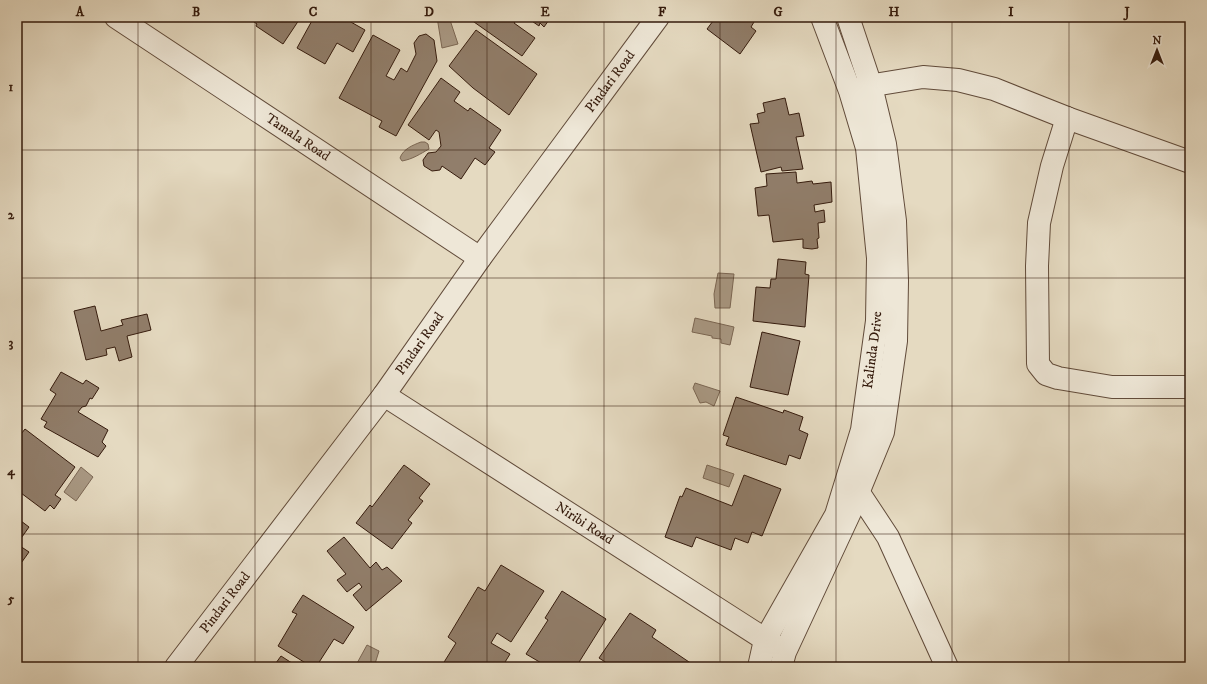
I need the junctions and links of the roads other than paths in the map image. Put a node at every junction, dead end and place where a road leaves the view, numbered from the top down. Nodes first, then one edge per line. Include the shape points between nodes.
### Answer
1 (116, 17) edge
2 (658, 17) edge
3 (822, 17) edge
4 (848, 17) edge
5 (871, 86) junction
6 (850, 91) junction
7 (1067, 118) junction
8 (1190, 162) edge
9 (480, 258) junction
10 (1190, 387) edge
11 (384, 395) junction
12 (859, 493) junction
13 (765, 640) junction
14 (783, 659) edge
15 (176, 667) edge
16 (760, 667) edge
17 (947, 667) edge

1 - 9 street, Tamala Road
2 - 9 street, Pindari Road
3 - 6 street, Kalinda Drive
4 - 5 street, Kalinda Drive
5 - 6 street
5 - 7 street via 923,76 958,80 994,89
5 - 12 street, Kalinda Drive via 885,144 895,221 896,341 883,432
6 - 13 street, Kalinda Drive via 867,148 878,258 877,321 862,430 836,515
7 - 8 street
7 - 10 street via 1052,166 1039,223 1038,364 1046,374 1058,378 1112,386
9 - 11 street, Pindari Road
11 - 13 street, Niribi Road
11 - 15 street, Pindari Road
12 - 14 street, Kalinda Drive
12 - 17 street via 888,537
13 - 14 street, Niribi Road
13 - 16 street, Kalinda Drive

